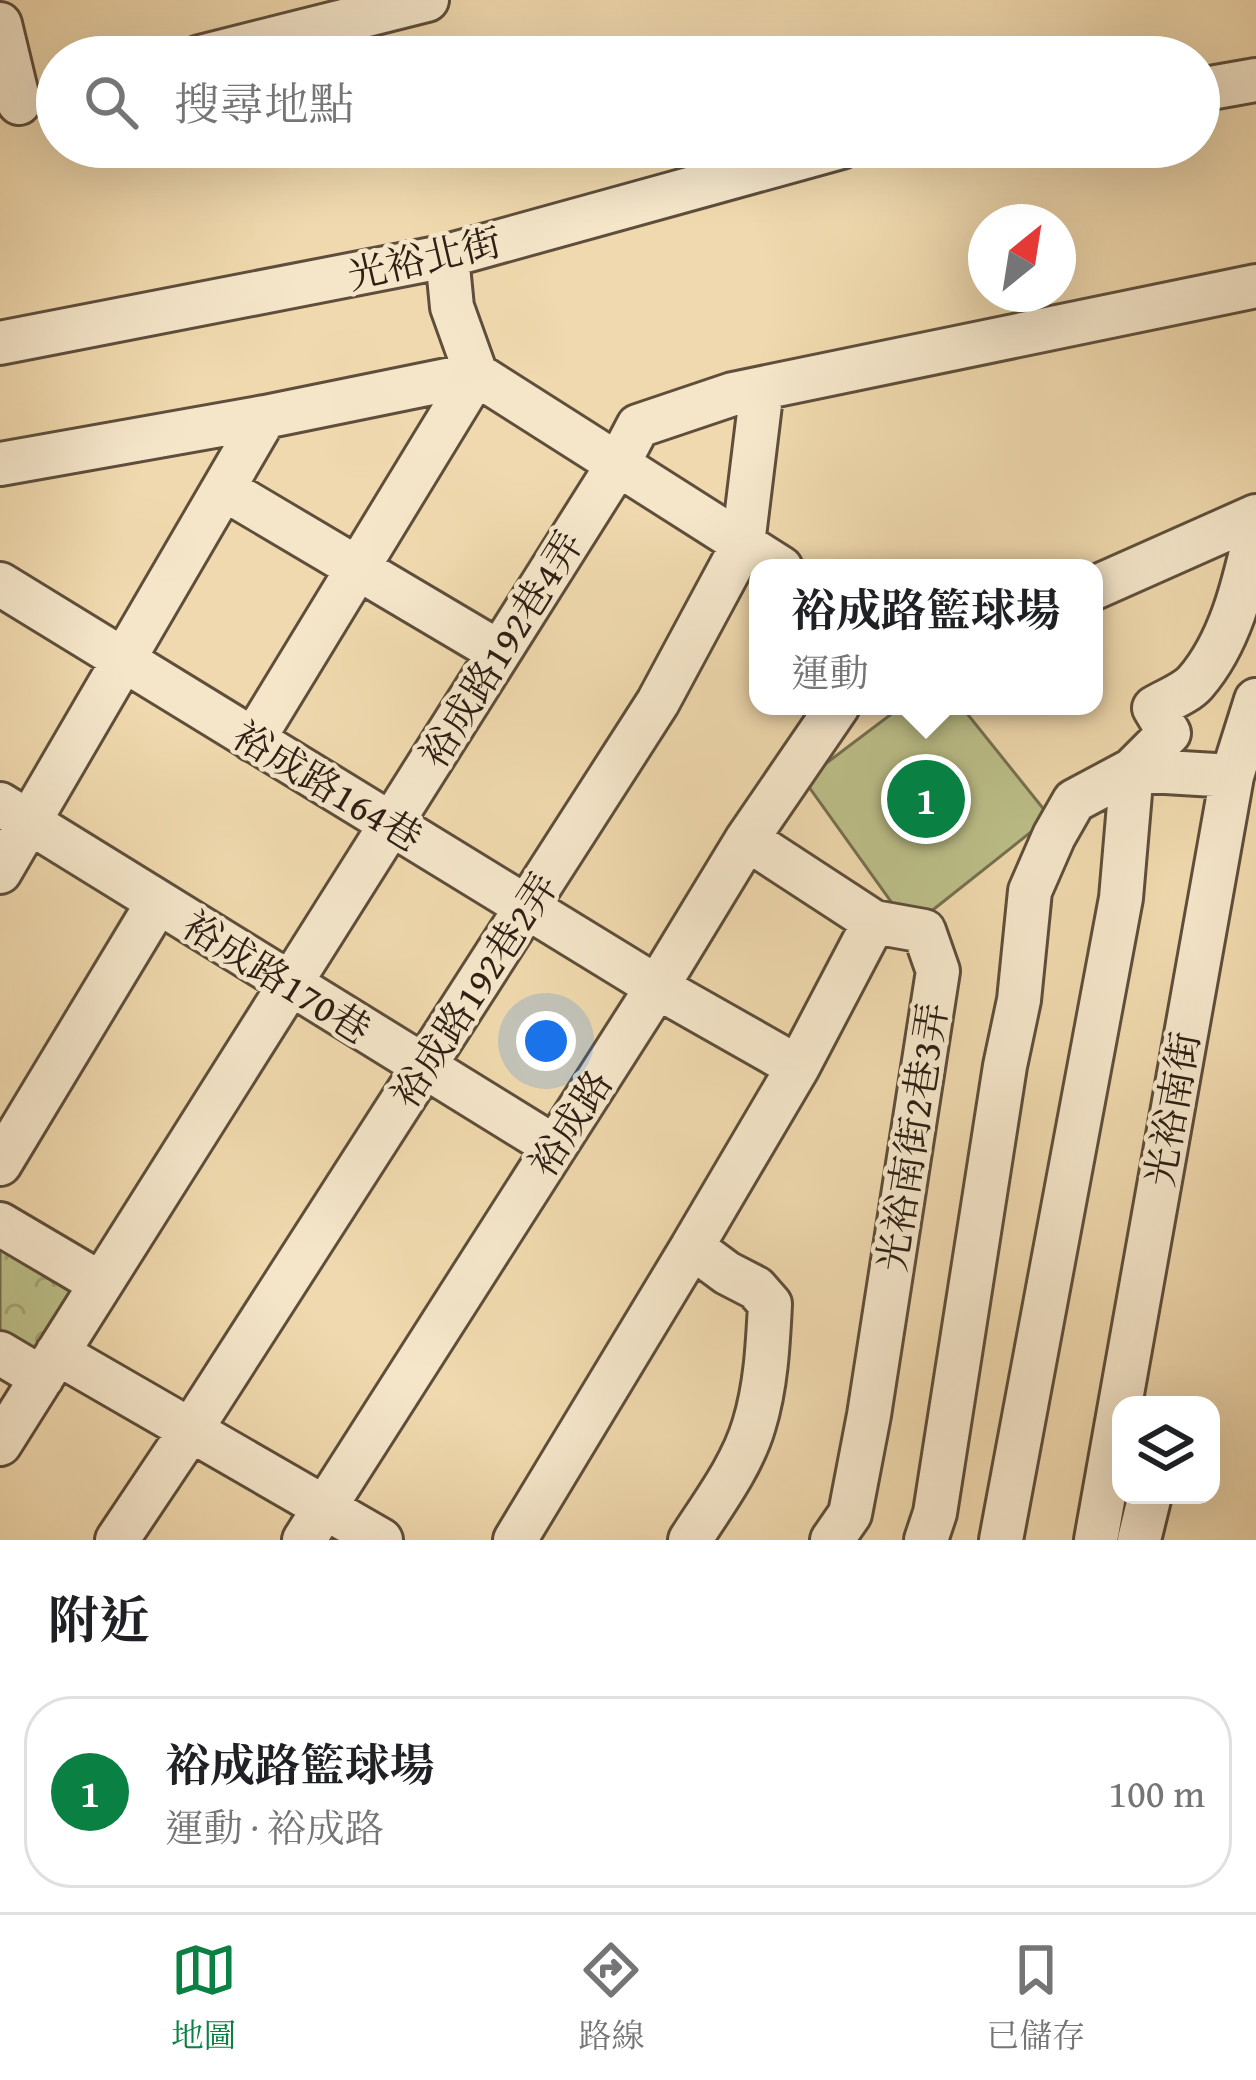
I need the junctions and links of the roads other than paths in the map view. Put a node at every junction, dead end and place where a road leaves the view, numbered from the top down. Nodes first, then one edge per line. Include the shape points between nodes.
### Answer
1 (427, 0) edge
2 (0, 24) edge
3 (284, 36) edge
4 (1256, 80) edge
5 (1220, 86) edge
6 (25, 101) edge
7 (765, 168) edge
8 (447, 256) junction
9 (1256, 286) edge
10 (0, 343) edge
11 (476, 374) junction
12 (762, 388) junction
13 (266, 417) junction
14 (0, 464) edge
15 (618, 464) junction
16 (224, 489) junction
17 (1256, 516) edge
18 (1256, 531) edge
19 (743, 544) junction
20 (767, 559) edge
21 (357, 568) junction
22 (0, 584) edge
23 (1103, 584) edge
24 (1250, 590) edge
25 (499, 652) junction
26 (125, 661) junction
27 (1256, 700) edge
28 (832, 715) edge
29 (253, 740) junction
30 (1132, 770) junction
31 (1232, 776) junction
32 (15, 813) edge
33 (391, 824) junction
34 (747, 839) junction
35 (0, 872) edge
36 (158, 902) junction
37 (527, 908) junction
38 (874, 922) junction
39 (291, 986) junction
40 (657, 987) junction
41 (798, 1067) junction
42 (423, 1068) junction
43 (555, 1147) junction
44 (0, 1164) edge
45 (0, 1224) edge
46 (692, 1247) junction
47 (100, 1283) junction
48 (0, 1353) edge
49 (50, 1366) junction
50 (1126, 1396) edge
51 (192, 1428) junction
52 (0, 1444) edge
53 (1112, 1464) edge
54 (1148, 1504) edge
55 (314, 1524) edge
56 (117, 1540) edge
57 (381, 1540) edge
58 (515, 1540) edge
59 (690, 1540) edge
60 (832, 1540) edge
61 (926, 1540) edge
62 (1001, 1540) edge
63 (1096, 1540) edge
64 (1139, 1540) edge

1 - 3 street
2 - 6 street
4 - 5 street
7 - 8 street, 光裕北街
8 - 10 street, 光裕北街
8 - 11 street via 452,308
9 - 12 street, 裕成路192巷4弄
11 - 13 street
11 - 15 street
11 - 21 street
12 - 15 street, 裕成路192巷4弄 via 638,426
12 - 19 street
13 - 14 street
13 - 16 street
15 - 19 street
15 - 25 street, 裕成路192巷4弄
16 - 21 street
16 - 26 street
17 - 23 street
18 - 24 street
19 - 20 street
19 - 37 street, 裕成路192巷2弄 via 658,702
21 - 25 street
21 - 29 street
22 - 26 street, 裕成路164巷
24 - 30 street via 1193,686 1154,708 1169,734
25 - 33 street, 裕成路192巷4弄
26 - 29 street, 裕成路164巷
26 - 32 street
27 - 31 street, 光裕南街
28 - 34 street, 裕成路
29 - 33 street, 裕成路164巷
30 - 31 street
30 - 61 street via 1074,801 1030,891 1019,1000
30 - 62 street via 1120,898
31 - 50 street, 光裕南街
32 - 35 street
32 - 36 street, 裕成路170巷
33 - 37 street, 裕成路164巷
33 - 39 street, 裕成路192巷4弄
34 - 38 street, 光裕南街2巷3弄
34 - 40 street, 裕成路
36 - 39 street, 裕成路170巷
36 - 44 street
37 - 40 street, 裕成路164巷
37 - 42 street, 裕成路192巷2弄
38 - 41 street
38 - 60 street, 光裕南街2巷3弄 via 924,931 938,970 869,1415 850,1514
39 - 42 street, 裕成路170巷
39 - 47 street, 裕成路192巷4弄
40 - 41 street, 裕成路164巷
40 - 43 street, 裕成路
41 - 46 street
42 - 43 street, 裕成路170巷
42 - 51 street, 裕成路192巷2弄
43 - 55 street, 裕成路
45 - 47 street
46 - 58 street
46 - 59 street via 770,1304 754,1427
47 - 49 street, 裕成路192巷4弄
48 - 49 street
49 - 51 street
49 - 52 street, 裕成路192巷4弄
51 - 55 street
51 - 56 street, 裕成路192巷2弄
53 - 63 street, 光裕南街
54 - 64 street
55 - 57 street

